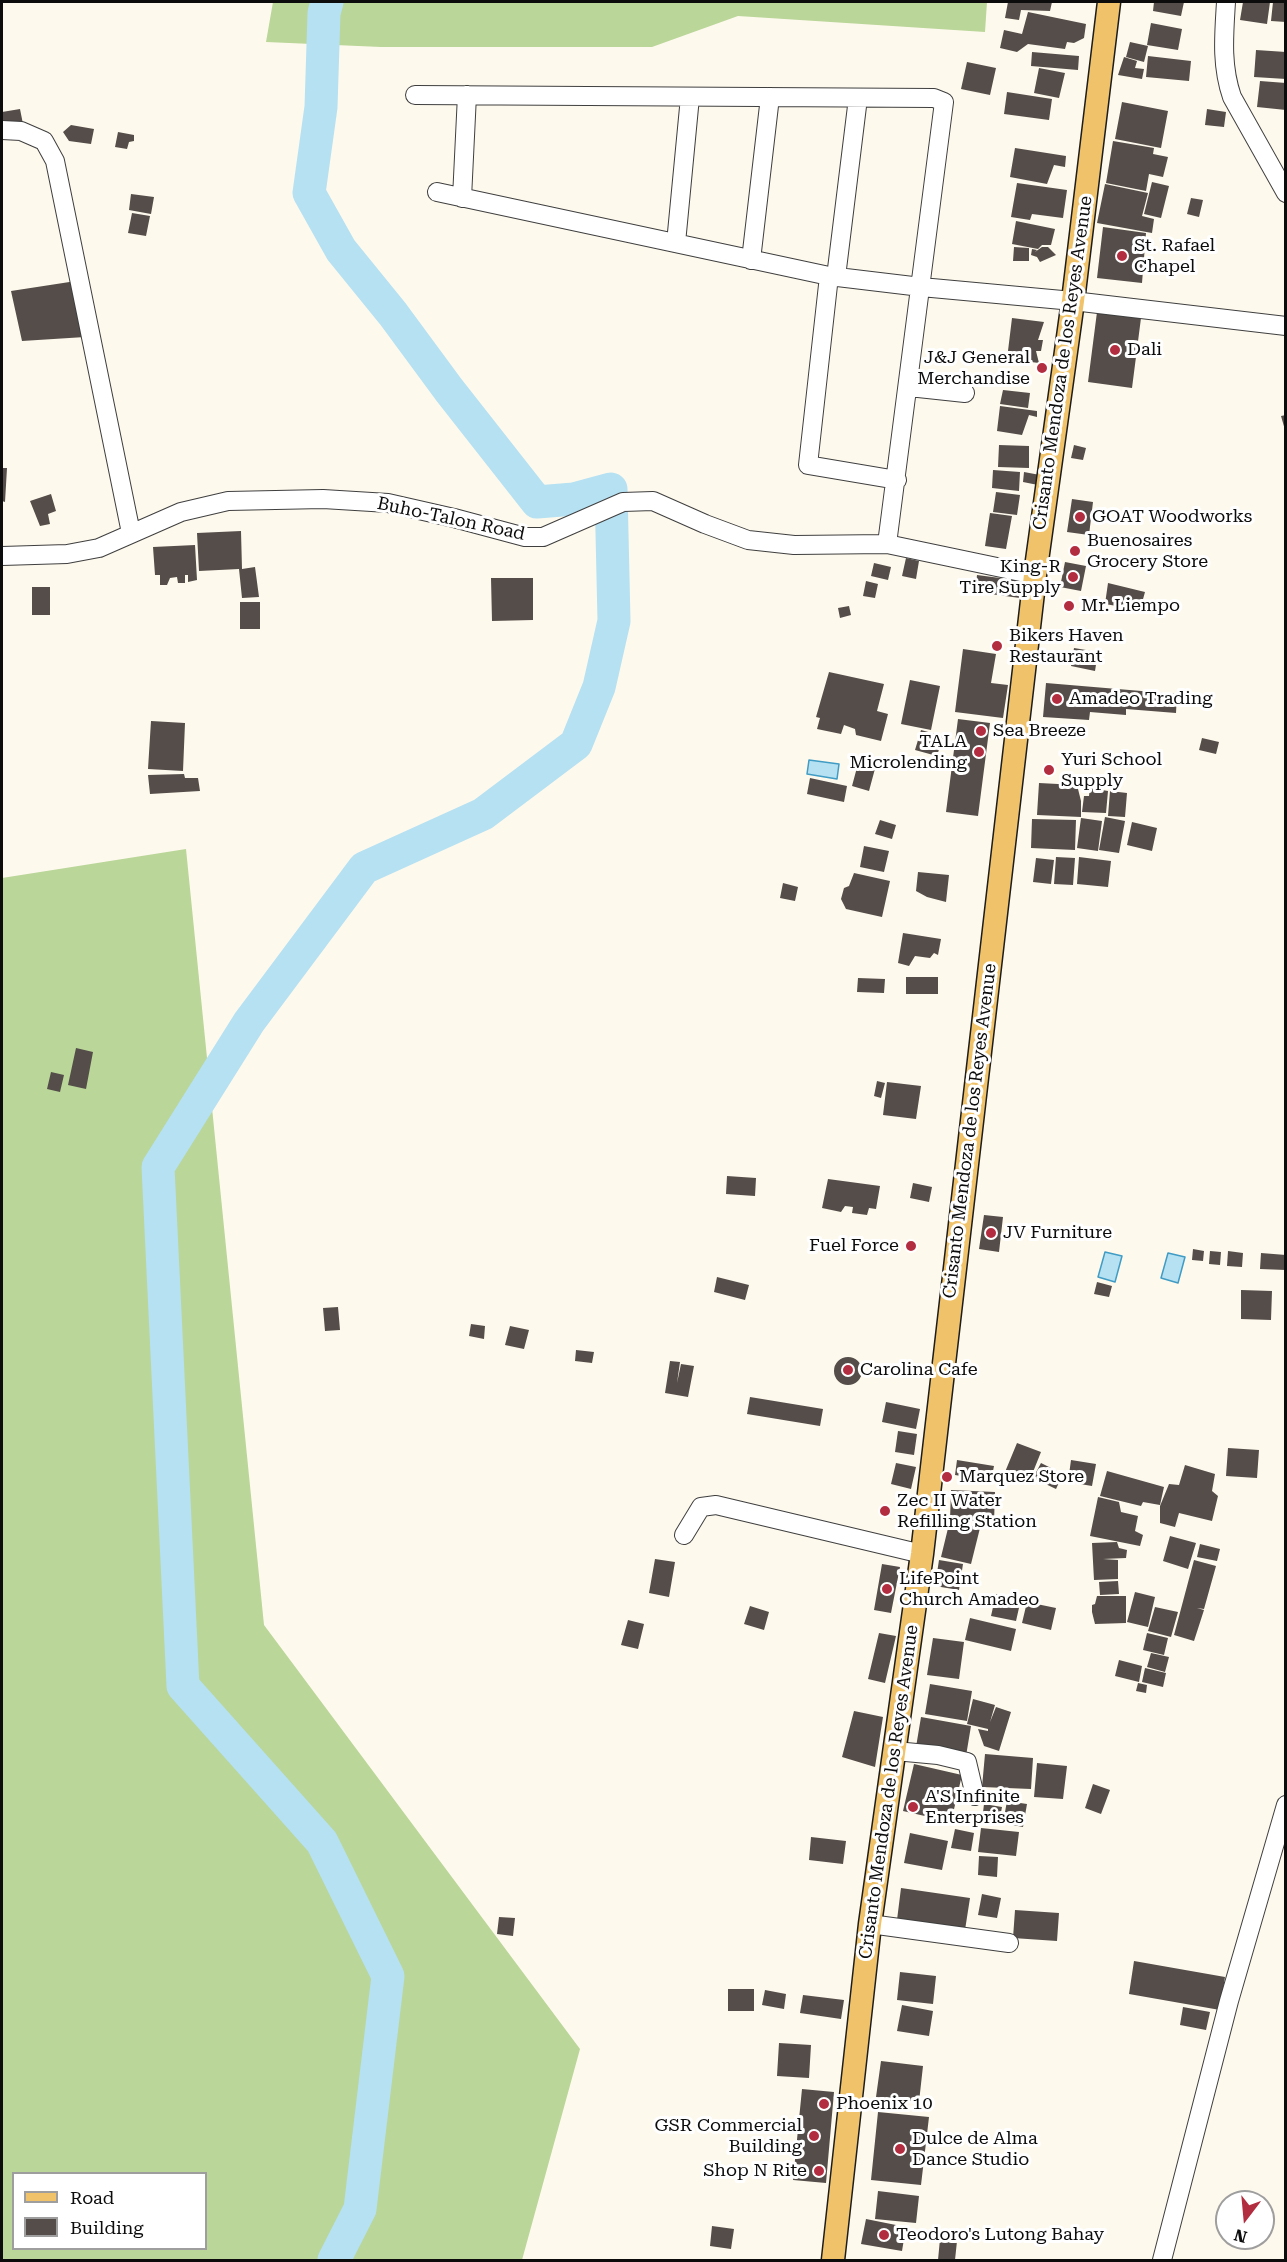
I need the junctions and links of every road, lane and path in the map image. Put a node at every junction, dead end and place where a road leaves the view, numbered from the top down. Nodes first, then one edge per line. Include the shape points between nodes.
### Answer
1 (1109, 2) edge
2 (1226, 2) edge
3 (415, 95) dead end
4 (467, 95) junction
5 (690, 97) junction
6 (770, 97) junction
7 (858, 98) junction
8 (2, 130) edge
9 (437, 192) dead end
10 (1286, 193) edge
11 (462, 198) junction
12 (676, 243) junction
13 (751, 260) junction
14 (832, 277) junction
15 (921, 288) junction
16 (1074, 301) junction
17 (1286, 326) edge
18 (909, 387) junction
19 (965, 393) dead end
20 (897, 480) junction
21 (131, 533) junction
22 (887, 544) junction
23 (2, 556) edge
24 (1035, 575) junction
25 (684, 1535) dead end
26 (922, 1554) junction
27 (895, 1751) junction
28 (975, 1796) dead end
29 (1286, 1805) edge
30 (870, 1924) junction
31 (1009, 1943) dead end
32 (833, 2260) edge
33 (1162, 2260) edge

1 - 16 main road, Crisanto Mendoza de los Reyes Avenue
2 - 10 street via 1222,48 1226,82
3 - 4 street
4 - 5 street
4 - 11 street
5 - 6 street
5 - 12 street
6 - 7 street
6 - 13 street
7 - 14 street
7 - 15 street via 934,98 944,102
8 - 21 street via 21,131 44,141 55,160
9 - 11 street
11 - 12 street
12 - 13 street
13 - 14 street
14 - 15 street
14 - 20 street via 808,465
15 - 16 street
15 - 18 street
16 - 17 street
16 - 24 main road, Crisanto Mendoza de los Reyes Avenue
18 - 19 street
18 - 20 street
20 - 22 street
21 - 22 street, Buho-Talon Road via 181,512 228,501 323,499 388,503 525,537 543,537 623,502 653,501 748,540 794,545
21 - 23 street, Buho-Talon Road via 99,548 67,554
22 - 24 street, Buho-Talon Road
24 - 26 main road, Crisanto Mendoza de los Reyes Avenue
25 - 26 street via 701,1507 716,1504
26 - 27 main road, Crisanto Mendoza de los Reyes Avenue
27 - 28 street via 967,1762
27 - 30 main road, Crisanto Mendoza de los Reyes Avenue
29 - 33 street via 1229,2001
30 - 31 street
30 - 32 main road, Crisanto Mendoza de los Reyes Avenue

